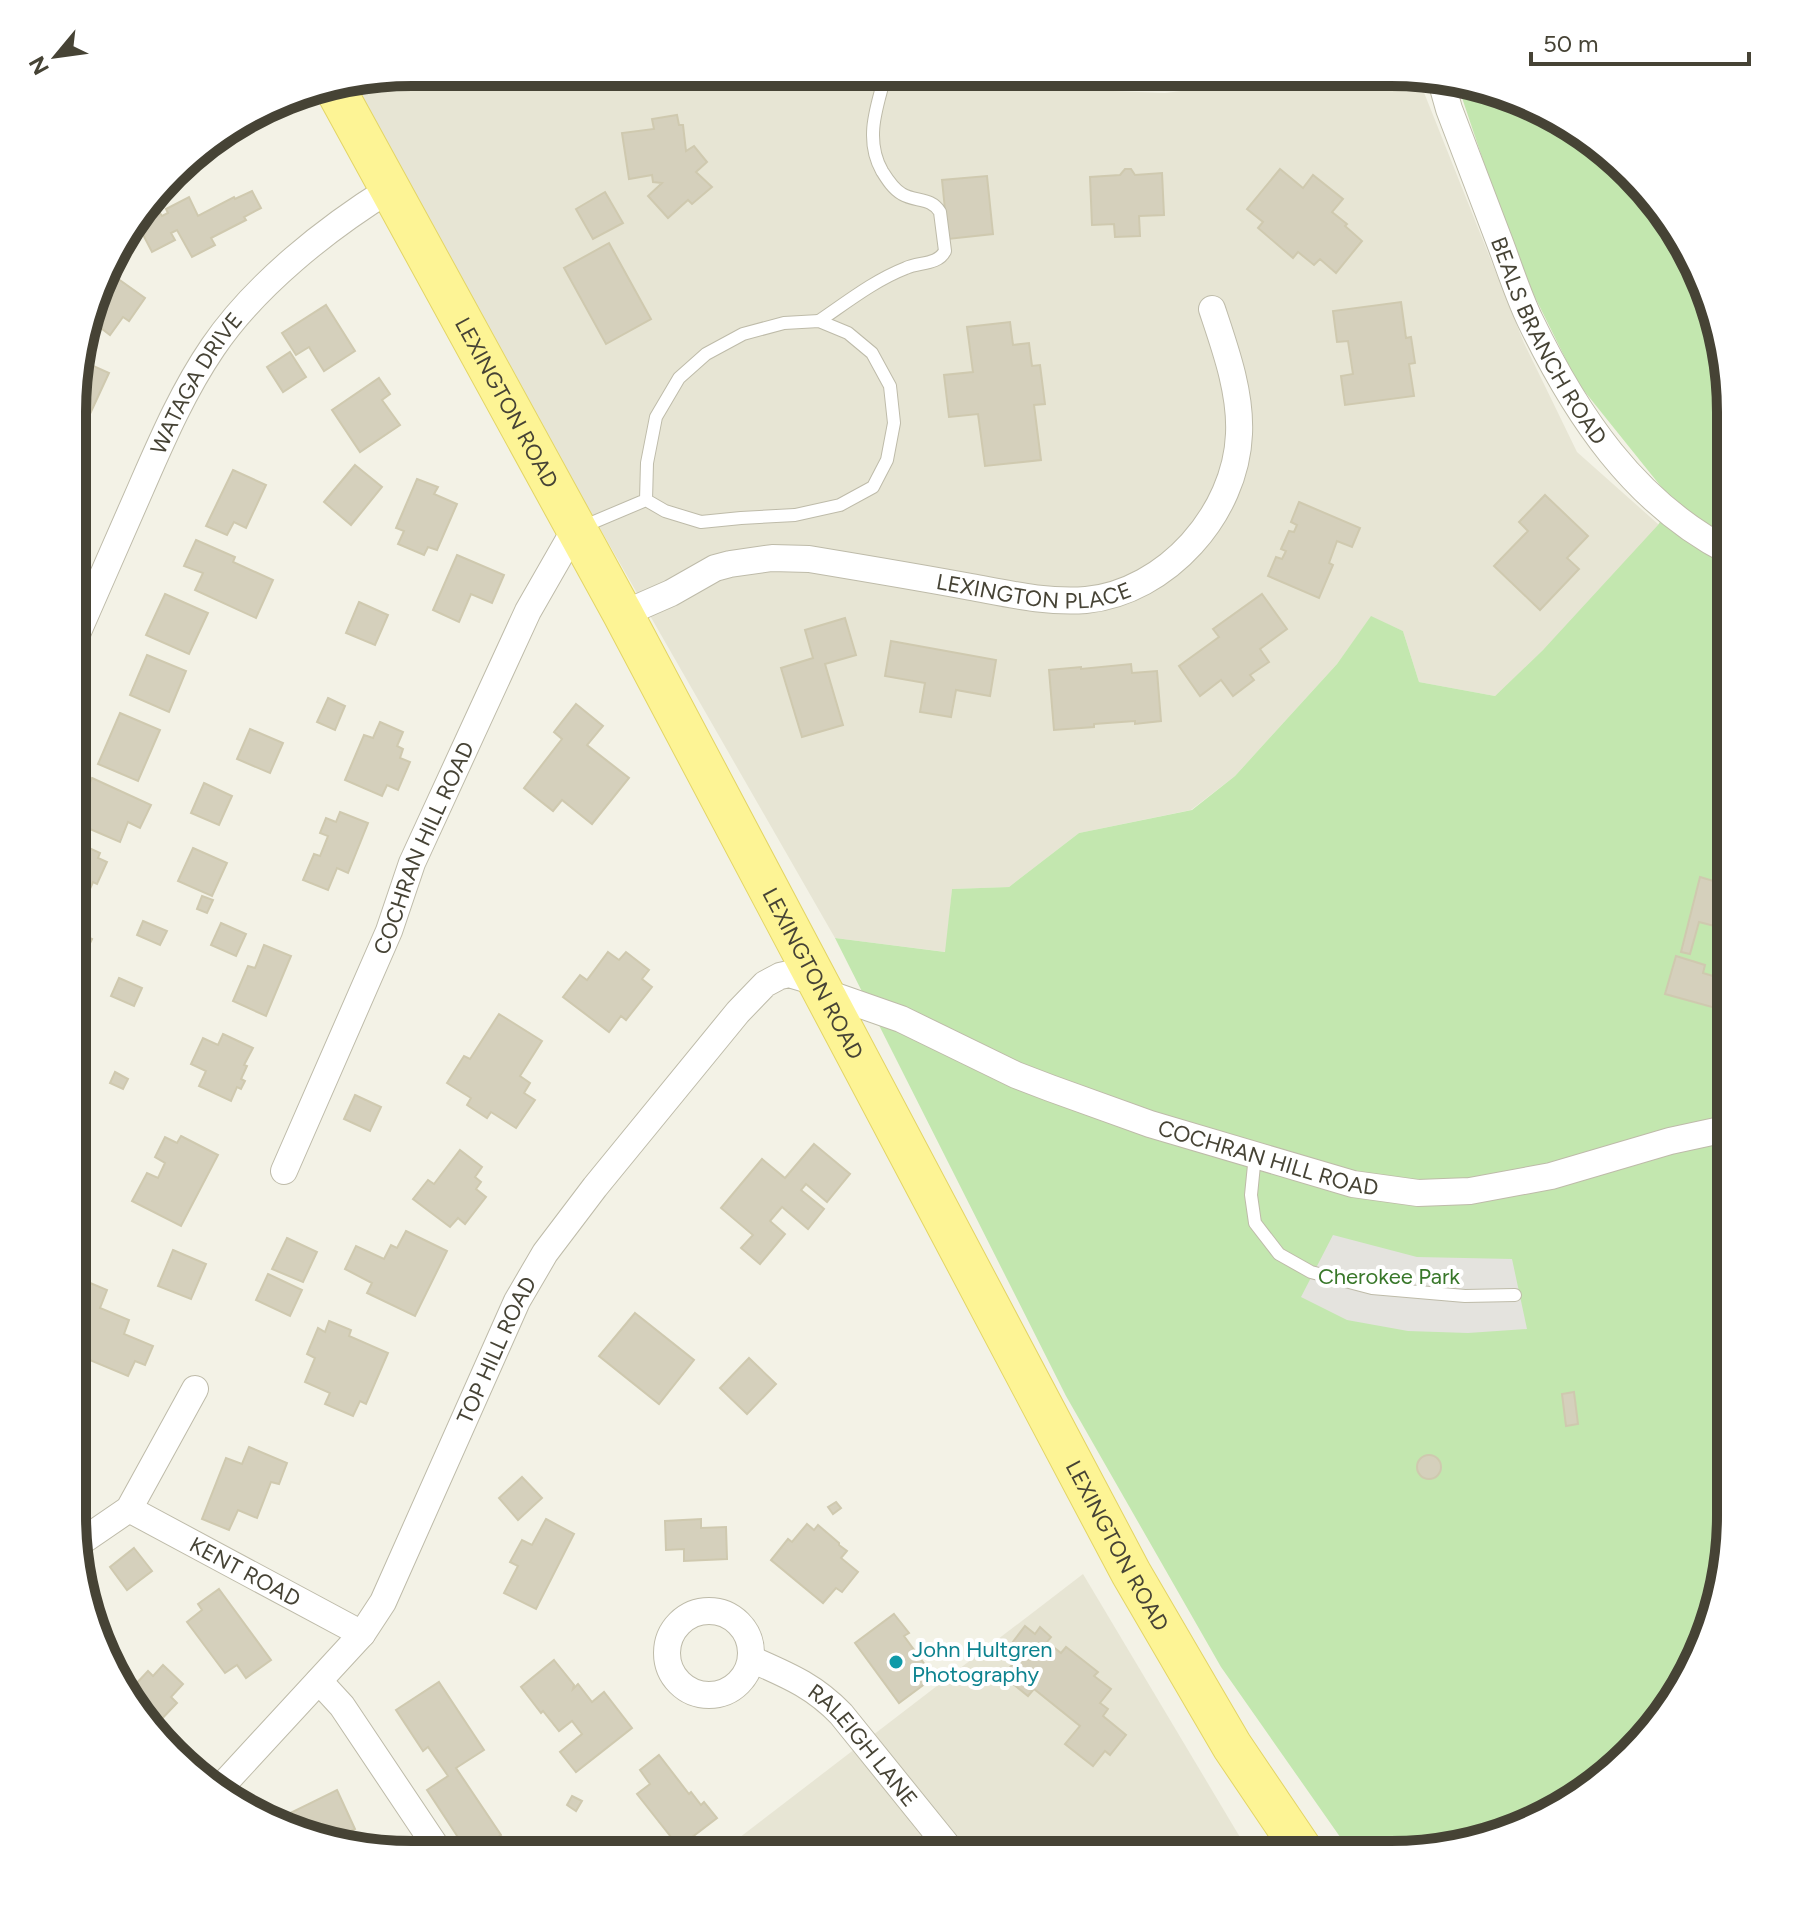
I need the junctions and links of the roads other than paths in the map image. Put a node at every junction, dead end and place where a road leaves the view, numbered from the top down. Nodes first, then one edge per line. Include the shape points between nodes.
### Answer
1 (883, 86) edge
2 (1444, 91) edge
3 (338, 95) edge
4 (390, 189) junction
5 (1212, 309) dead end
6 (819, 321) junction
7 (646, 500) junction
8 (575, 529) junction
9 (1717, 545) edge
10 (86, 613) edge
11 (623, 614) junction
12 (824, 992) junction
13 (1717, 1131) edge
14 (1255, 1155) junction
15 (284, 1171) dead end
16 (1515, 1295) dead end
17 (195, 1389) dead end
18 (129, 1509) junction
19 (87, 1538) edge
20 (362, 1634) junction
21 (751, 1659) dead end
22 (319, 1681) junction
23 (225, 1782) edge
24 (432, 1841) edge
25 (944, 1841) edge
26 (1296, 1841) edge

1 - 6 lane via 872,141 878,164 903,195 938,207 945,251 939,260 907,267 868,287
2 - 9 street, BEALS BRANCH ROAD via 1529,318 1567,392 1624,470 1667,511
3 - 4 main road, LEXINGTON ROAD
4 - 8 main road, LEXINGTON ROAD
4 - 10 street, WATAGA DRIVE via 353,211 293,261 215,345 163,438
5 - 11 street, LEXINGTON PLACE via 1236,393 1240,432 1231,480 1196,540 1138,584 1088,600 1048,600 809,559 772,558 715,568
6 - 7 lane via 743,334 706,354 679,378 656,417
6 - 7 lane via 848,333 872,353 890,386 894,423 887,460 873,487 840,505 795,515 701,522
7 - 8 lane
8 - 11 main road, LEXINGTON ROAD
8 - 15 street, COCHRAN HILL ROAD via 528,611 412,863 389,931
11 - 12 main road, LEXINGTON ROAD
12 - 14 street, COCHRAN HILL ROAD via 901,1019 1016,1075
12 - 20 street, TOP HILL ROAD via 789,974 765,984 545,1253 517,1301 383,1602
12 - 26 main road, LEXINGTON ROAD via 1131,1573 1232,1746
13 - 14 street, COCHRAN HILL ROAD via 1551,1176 1470,1191 1418,1193 1353,1184
14 - 16 lane via 1255,1223 1279,1254 1311,1272 1372,1288
17 - 18 street
18 - 19 street
18 - 20 street, KENT ROAD
20 - 22 street, TOP HILL ROAD
21 - 25 street, RALEIGH LANE via 799,1680 828,1700
22 - 23 street, TOP HILL ROAD
22 - 24 street via 342,1706

